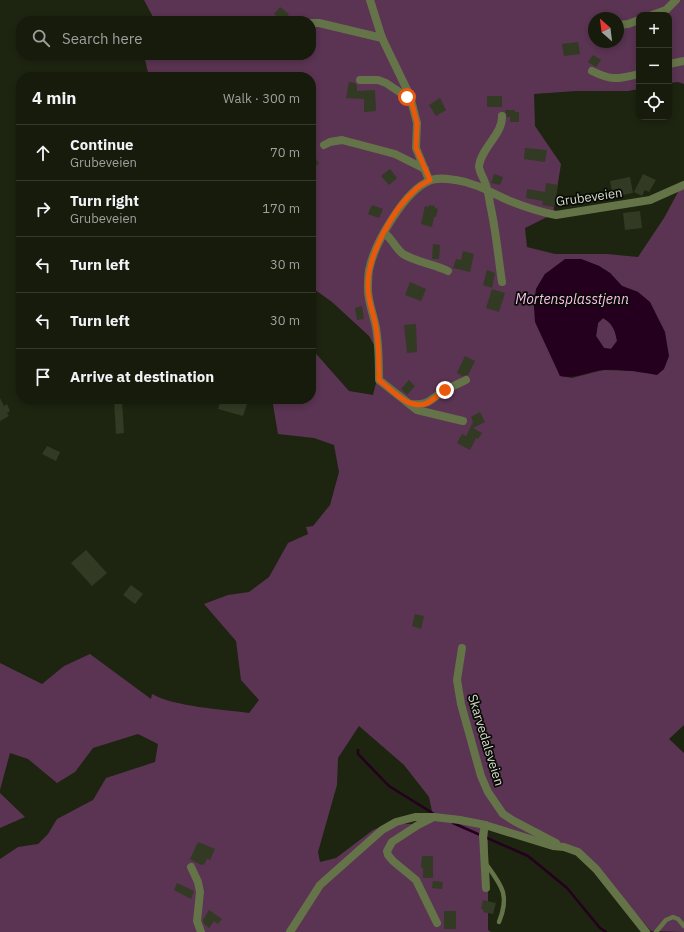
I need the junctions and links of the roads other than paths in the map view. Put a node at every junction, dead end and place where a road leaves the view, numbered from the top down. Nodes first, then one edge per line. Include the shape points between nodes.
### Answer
1 (370, 0) edge
2 (676, 0) edge
3 (660, 12) edge
4 (636, 21) edge
5 (316, 23) edge
6 (624, 24) edge
7 (382, 38) junction
8 (684, 60) edge
9 (672, 63) edge
10 (592, 71) dead end
11 (636, 75) edge
12 (360, 80) dead end
13 (410, 96) junction
14 (502, 116) dead end
15 (324, 145) dead end
16 (425, 169) junction
17 (430, 180) junction
18 (684, 185) edge
19 (487, 189) junction
20 (384, 233) junction
21 (448, 271) dead end
22 (502, 282) dead end
23 (466, 380) dead end
24 (409, 404) junction
25 (463, 421) dead end
26 (462, 648) dead end
27 (434, 817) junction
28 (485, 825) junction
29 (564, 847) junction
30 (484, 861) junction
31 (191, 868) dead end
32 (486, 888) dead end
33 (499, 922) dead end
34 (437, 923) dead end
35 (684, 926) edge
36 (200, 932) edge
37 (290, 932) edge
38 (646, 932) edge
39 (656, 932) edge

1 - 7 street
2 - 3 street
4 - 6 street
5 - 7 street
7 - 13 street
8 - 9 street
10 - 11 street via 606,78
12 - 13 street via 378,80 407,97
13 - 16 street via 417,123 416,148
14 - 19 street via 498,130 479,164
15 - 16 street via 342,140 395,154
16 - 17 street
17 - 19 street, Grubeveien via 457,180
17 - 20 street via 404,201
18 - 19 street, Grubeveien via 650,200 556,215 510,201
19 - 22 street
20 - 21 street via 402,254
20 - 24 street via 369,266 368,289 376,328 379,380
23 - 24 street via 428,402
24 - 25 street via 417,410
26 - 29 street, Skarvedalsveien via 457,680 461,704 488,792 503,814
27 - 28 street, Skarvedalsveien
27 - 34 street via 392,842 387,851 393,861 416,880
27 - 37 street, Skarvedalsveien via 415,817 396,822 382,830 320,885
28 - 29 street, Skarvedalsveien
28 - 30 street
29 - 38 street, Skarvedalsveien via 578,852 596,869
30 - 32 street
30 - 33 lane via 504,894 504,906
31 - 36 street via 200,892 197,921
35 - 39 lane via 673,917 666,920

